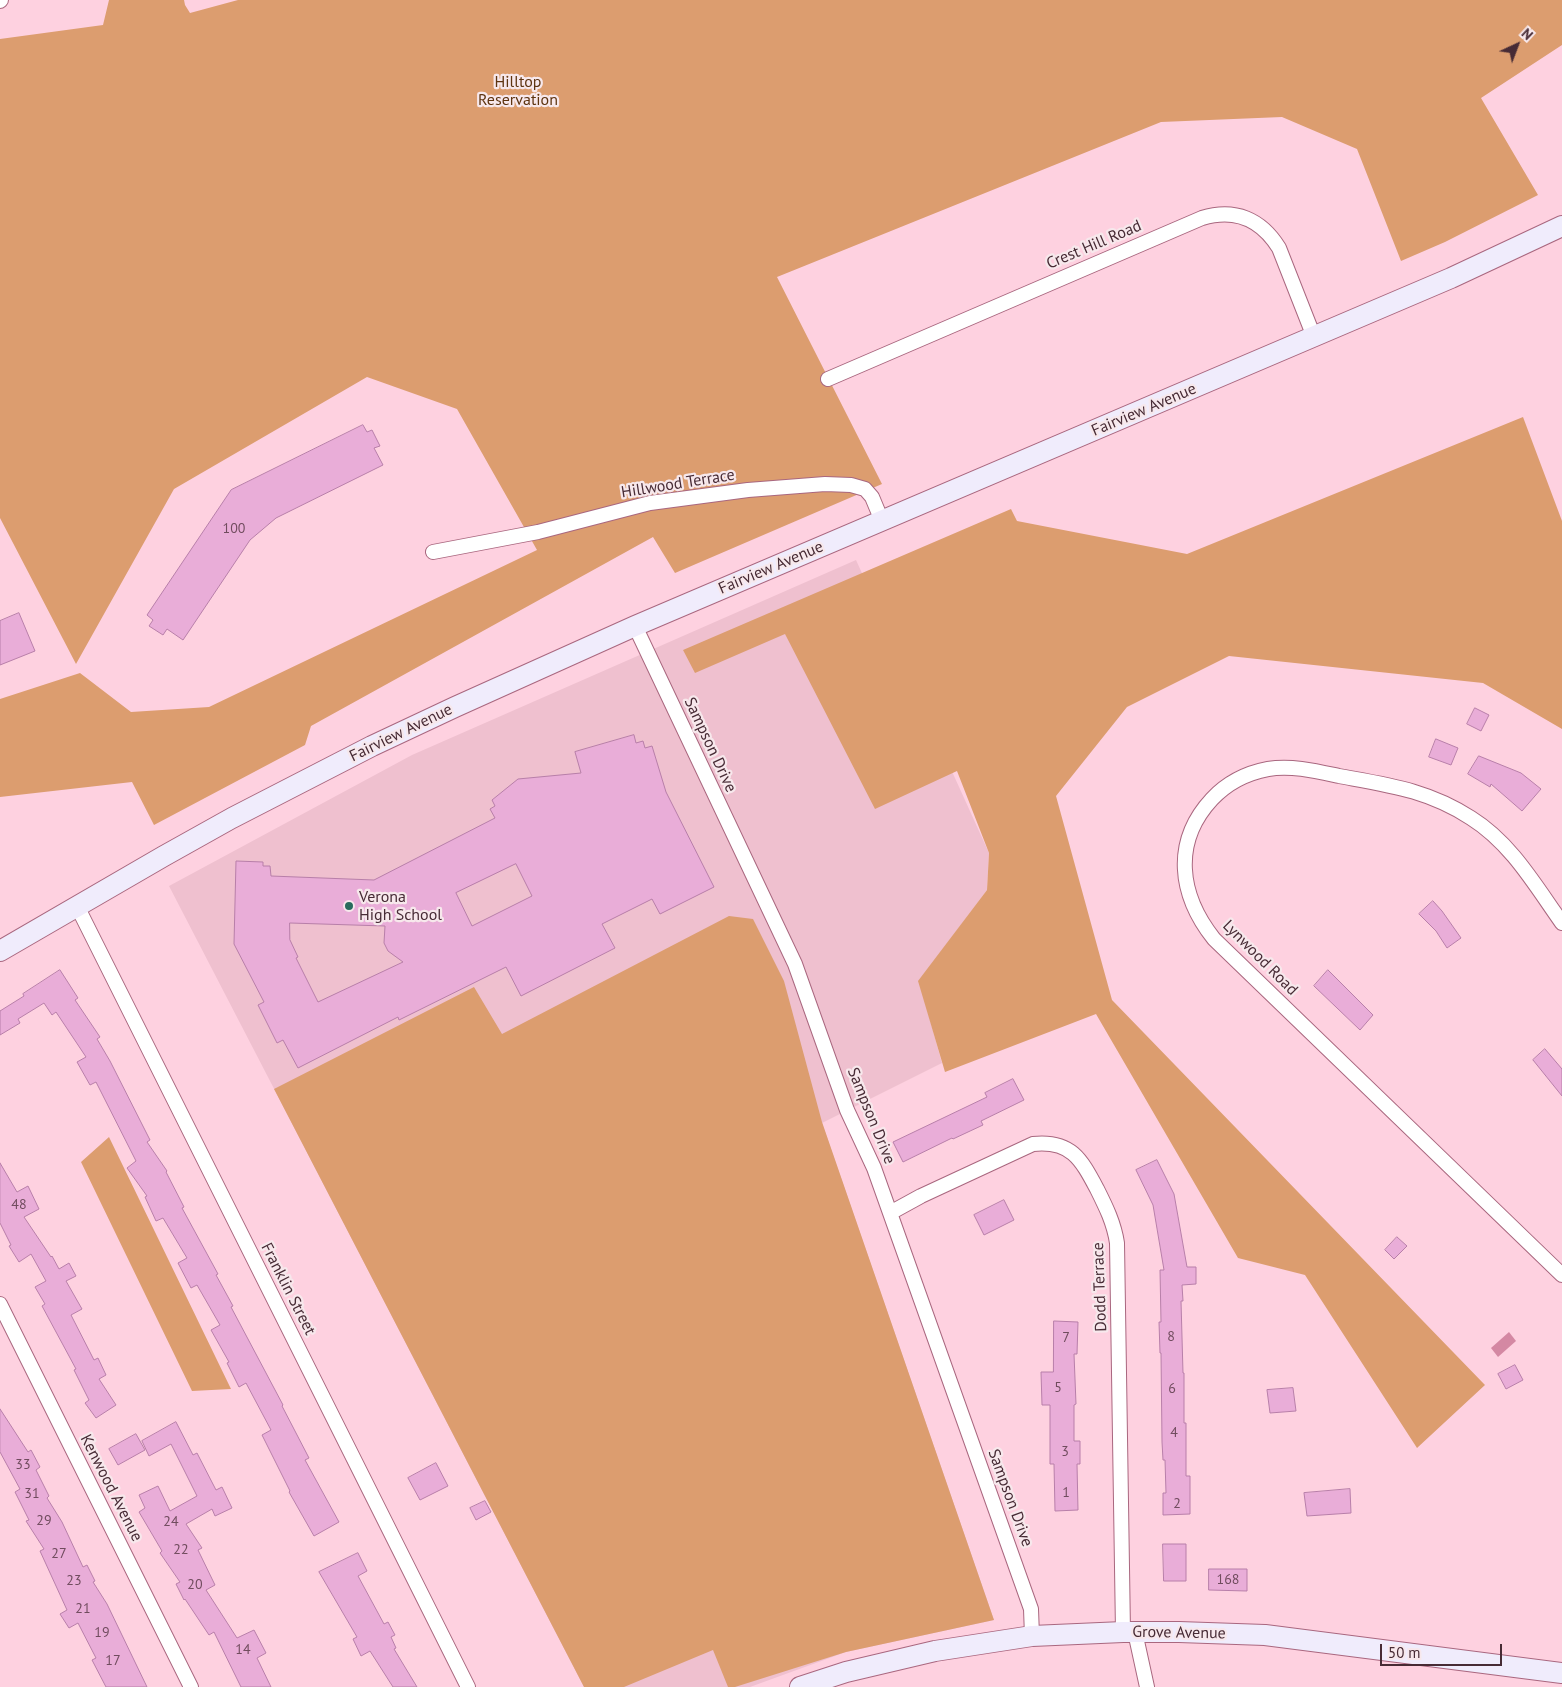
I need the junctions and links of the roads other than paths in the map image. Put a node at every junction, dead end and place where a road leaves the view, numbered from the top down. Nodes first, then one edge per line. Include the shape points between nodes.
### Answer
1 (1562, 226) edge
2 (1314, 337) junction
3 (828, 379) dead end
4 (882, 521) junction
5 (433, 552) dead end
6 (635, 626) junction
7 (77, 906) junction
8 (1562, 923) edge
9 (0, 951) edge
10 (890, 1213) junction
11 (1562, 1275) edge
12 (0, 1304) edge
13 (1129, 1632) junction
14 (1032, 1636) junction
15 (1562, 1673) edge
16 (191, 1687) edge
17 (468, 1687) edge
18 (800, 1687) edge
19 (1147, 1687) edge

1 - 2 main road, Fairview Avenue
2 - 3 street, Crest Hill Road via 1273,240 1250,220 1221,214 1202,218
2 - 4 main road, Fairview Avenue
4 - 5 street, Hillwood Terrace via 865,489 825,484 650,502 538,532
4 - 6 main road, Fairview Avenue
6 - 7 main road, Fairview Avenue via 372,746 232,818
6 - 10 street, Sampson Drive via 795,964 848,1110
7 - 9 main road, Fairview Avenue
7 - 17 street, Franklin Street
8 - 11 street, Lynwood Road via 1518,861 1490,831 1453,807 1410,790 1283,767 1252,773 1217,794 1194,823 1186,846 1185,874 1191,901 1214,939
10 - 13 street, Dodd Terrace via 1032,1144 1059,1146 1083,1162 1108,1210 1117,1243
10 - 14 street, Sampson Drive via 1031,1609
12 - 16 street, Kenwood Avenue
13 - 14 main road, Grove Avenue
13 - 15 main road, Grove Avenue via 1265,1635
13 - 19 street, Dodd Terrace
14 - 18 main road, Grove Avenue via 935,1651 846,1672

